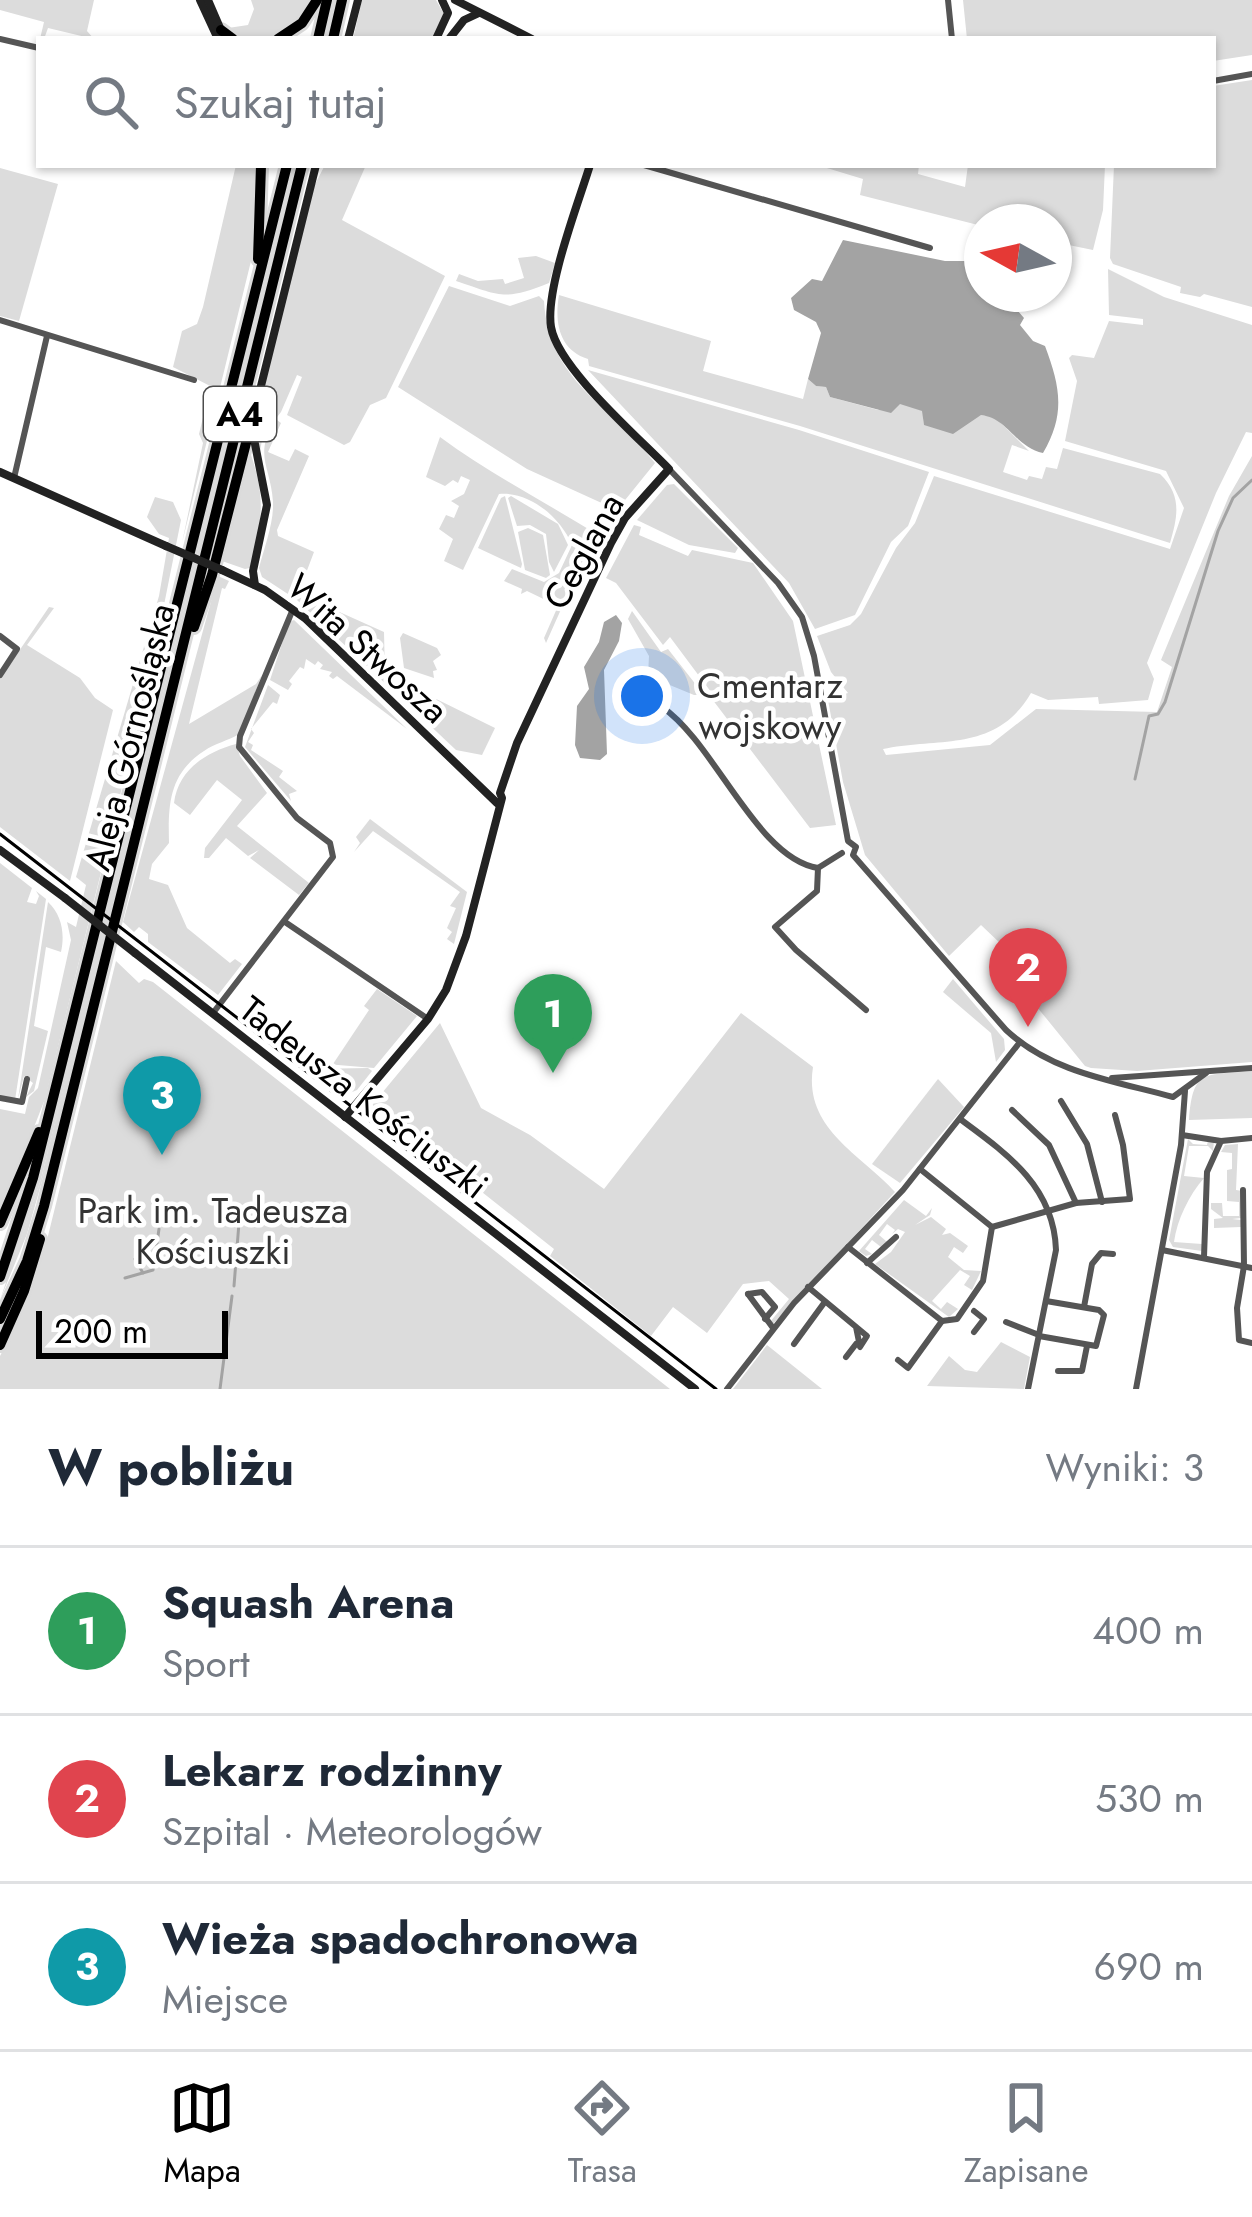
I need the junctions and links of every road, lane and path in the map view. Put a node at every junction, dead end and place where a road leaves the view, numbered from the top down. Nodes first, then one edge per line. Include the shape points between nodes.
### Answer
1 (317, 0) edge
2 (327, 0) edge
3 (342, 0) edge
4 (358, 0) edge
5 (442, 0) edge
6 (454, 0) edge
7 (948, 0) edge
8 (207, 1) edge
9 (465, 5) junction
10 (448, 13) junction
11 (480, 13) junction
12 (464, 20) junction
13 (224, 36) edge
14 (282, 36) edge
15 (318, 36) edge
16 (334, 36) edge
17 (349, 36) edge
18 (437, 36) edge
19 (451, 36) edge
20 (526, 36) edge
21 (952, 36) edge
22 (0, 39) edge
23 (36, 47) edge
24 (1252, 74) edge
25 (1216, 80) edge
26 (261, 168) edge
27 (286, 168) edge
28 (301, 168) edge
29 (318, 168) edge
30 (589, 168) edge
31 (654, 168) edge
32 (930, 248) dead end
33 (254, 298) junction
34 (0, 320) edge
35 (46, 336) junction
36 (194, 380) dead end
37 (254, 412) junction
38 (669, 469) junction
39 (0, 472) edge
40 (14, 478) junction
41 (253, 571) junction
42 (240, 578) junction
43 (255, 586) junction
44 (293, 609) junction
45 (0, 636) edge
46 (179, 663) junction
47 (0, 675) edge
48 (662, 707) dead end
49 (496, 797) junction
50 (848, 842) junction
51 (0, 850) edge
52 (842, 853) junction
53 (853, 855) junction
54 (818, 868) junction
55 (285, 922) junction
56 (866, 1010) dead end
57 (212, 1014) junction
58 (428, 1019) junction
59 (1020, 1042) junction
60 (1252, 1068) edge
61 (1206, 1073) junction
62 (1166, 1075) junction
63 (1102, 1078) junction
64 (27, 1079) dead end
65 (1185, 1090) junction
66 (1159, 1094) junction
67 (54, 1096) junction
68 (0, 1097) edge
69 (1173, 1097) junction
70 (1061, 1101) dead end
71 (1012, 1110) dead end
72 (1184, 1114) junction
73 (1115, 1115) dead end
74 (345, 1117) junction
75 (960, 1119) junction
76 (1182, 1135) junction
77 (1252, 1138) edge
78 (1221, 1141) junction
79 (920, 1169) junction
80 (1244, 1190) dead end
81 (1102, 1202) junction
82 (1076, 1203) junction
83 (44, 1206) junction
84 (1046, 1210) junction
85 (0, 1223) edge
86 (992, 1227) junction
87 (896, 1237) dead end
88 (848, 1247) junction
89 (1162, 1250) junction
90 (1113, 1254) dead end
91 (1204, 1257) junction
92 (867, 1263) junction
93 (1248, 1267) edge
94 (0, 1277) edge
95 (808, 1287) junction
96 (1046, 1301) junction
97 (825, 1302) junction
98 (1084, 1307) junction
99 (974, 1311) dead end
100 (963, 1312) junction
101 (0, 1319) edge
102 (765, 1319) junction
103 (942, 1322) junction
104 (1006, 1322) dead end
105 (773, 1328) junction
106 (1038, 1335) junction
107 (1252, 1343) edge
108 (794, 1344) dead end
109 (0, 1345) edge
110 (1092, 1346) junction
111 (846, 1357) dead end
112 (898, 1360) dead end
113 (1058, 1371) dead end
114 (694, 1389) edge
115 (727, 1389) edge
116 (1028, 1389) edge
117 (1136, 1389) edge

1 - 14 highway
2 - 15 highway
3 - 16 highway
4 - 17 street
5 - 10 street
6 - 9 street
6 - 10 street
7 - 21 street
8 - 13 street
9 - 10 street
9 - 11 street
9 - 12 street
10 - 18 street
11 - 12 street
11 - 20 street
12 - 19 street
22 - 23 street
24 - 25 street
26 - 33 highway
27 - 33 highway, Aleja Górnośląska / A4
28 - 46 highway, Aleja Górnośląska / A4
29 - 37 street
30 - 38 street, Ceglana via 552,300 554,339
31 - 32 street
33 - 67 highway, Aleja Górnośląska / A4
34 - 35 street
35 - 36 street
35 - 40 street
37 - 41 street via 267,505
37 - 46 highway via 209,587
38 - 49 street, Ceglana via 610,543
38 - 50 street via 802,617
39 - 40 street, Wita Stwosza
40 - 42 street, Wita Stwosza, bridge
41 - 42 street
41 - 43 street
42 - 43 street, Wita Stwosza
43 - 44 street, Wita Stwosza
44 - 49 street, Wita Stwosza
44 - 55 street via 239,743 333,849 331,863
45 - 47 street via 16,646
46 - 83 highway, Aleja Górnośląska / A4
48 - 54 street via 776,845
49 - 58 street, Ceglana via 460,956
50 - 52 street
50 - 53 street
51 - 57 street, Tadeusza Kościuszki, bridge
52 - 53 street
52 - 54 street
53 - 59 street
54 - 56 street via 817,891 775,927
55 - 57 street
55 - 58 street
57 - 74 street, Tadeusza Kościuszki
58 - 74 street, Ceglana
59 - 63 street
59 - 75 street
60 - 61 street
61 - 62 street
61 - 65 street
62 - 63 street
62 - 65 street
62 - 66 street via 1156,1084
63 - 66 street
64 - 68 street via 22,1102
65 - 69 street
65 - 72 street
66 - 69 street
67 - 85 highway
67 - 94 highway, Aleja Górnośląska / A4
69 - 72 street
70 - 81 street via 1087,1144
71 - 82 street via 1049,1145
72 - 76 street
73 - 81 street via 1130,1199
74 - 114 street, Tadeusza Kościuszki
75 - 79 street
75 - 84 street via 1021,1166
76 - 78 street
76 - 89 street
77 - 78 street
78 - 91 street via 1207,1172
79 - 86 street
79 - 88 street
80 - 93 street
81 - 82 street
82 - 84 street
83 - 101 highway, Aleja Górnośląska / A4
83 - 109 highway via 32,1271
84 - 86 street
84 - 96 street via 1056,1250
86 - 100 street via 983,1281
87 - 92 street
88 - 92 street
88 - 95 street
89 - 91 street
89 - 117 street
90 - 98 street via 1095,1259
91 - 93 street
92 - 103 street
93 - 107 street via 1237,1323 1239,1340
95 - 97 street
95 - 105 street
96 - 98 street
96 - 106 street
97 - 108 street
97 - 111 street via 867,1339
98 - 110 street via 1104,1315
99 - 100 street via 984,1319 977,1329
100 - 103 street
102 - 102 street via 748,1297 752,1291 775,1307
102 - 105 street
103 - 112 street via 908,1368
104 - 106 street
105 - 115 street
106 - 110 street
106 - 116 street
110 - 113 street via 1087,1372

